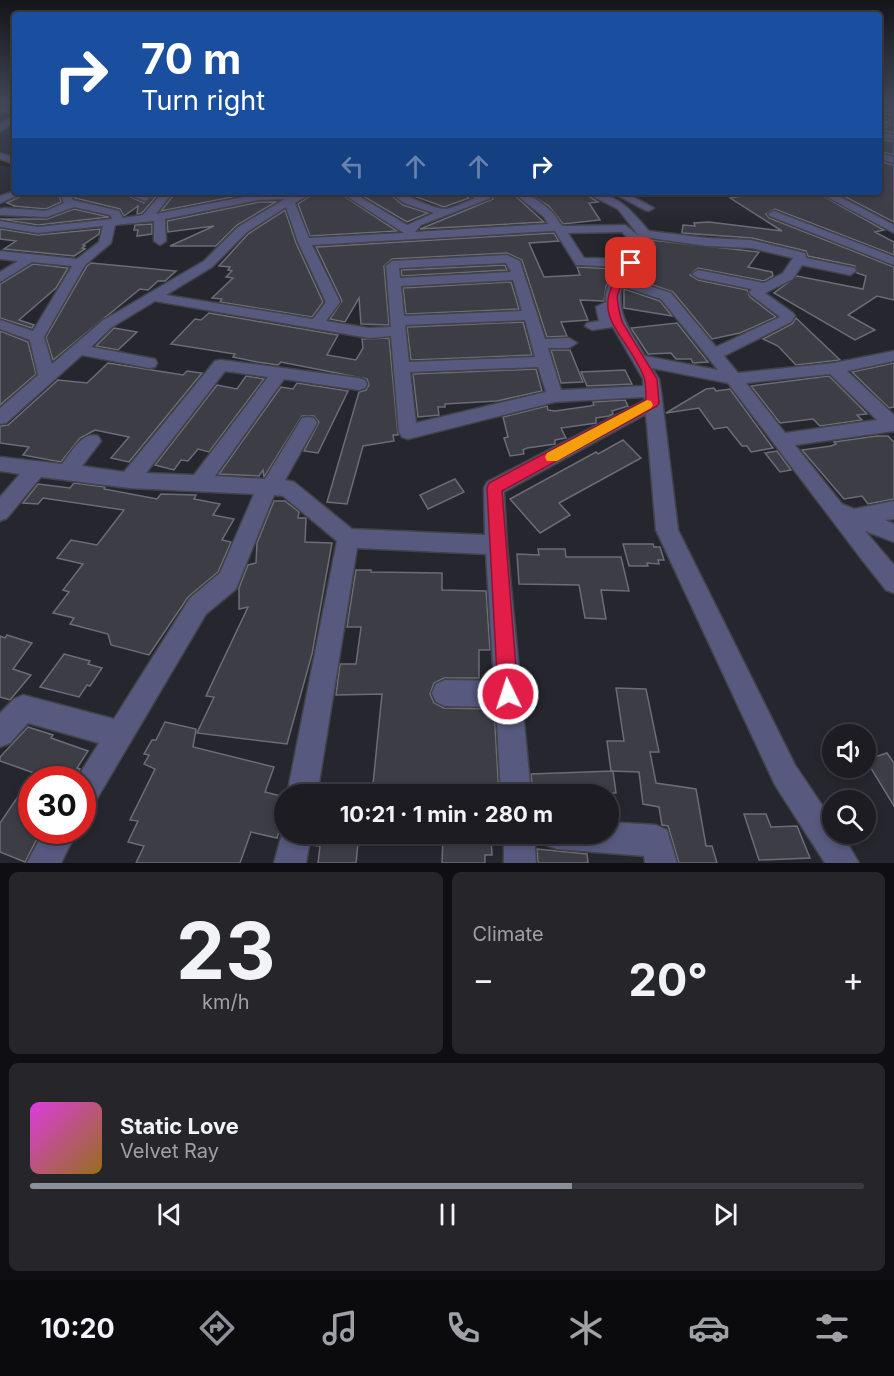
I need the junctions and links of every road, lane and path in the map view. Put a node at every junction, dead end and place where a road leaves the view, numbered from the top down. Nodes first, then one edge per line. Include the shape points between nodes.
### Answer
1 (136, 195) edge
2 (203, 195) edge
3 (254, 195) edge
4 (279, 195) edge
5 (350, 195) edge
6 (399, 195) edge
7 (476, 195) edge
8 (522, 195) edge
9 (595, 195) edge
10 (622, 195) edge
11 (829, 195) edge
12 (70, 196) edge
13 (165, 196) dead end
14 (300, 196) edge
15 (145, 198) dead end
16 (649, 208) dead end
17 (192, 211) junction
18 (0, 212) edge
19 (446, 213) junction
20 (774, 214) dead end
21 (159, 217) junction
22 (146, 219) junction
23 (114, 222) junction
24 (0, 224) edge
25 (559, 229) junction
26 (894, 230) edge
27 (410, 233) junction
28 (644, 239) junction
29 (160, 241) dead end
30 (304, 242) junction
31 (807, 246) junction
32 (0, 255) edge
33 (30, 258) junction
34 (894, 261) edge
35 (80, 263) junction
36 (631, 263) junction
37 (850, 271) dead end
38 (698, 274) dead end
39 (0, 278) edge
40 (617, 280) junction
41 (765, 287) junction
42 (153, 297) junction
43 (613, 306) junction
44 (530, 315) junction
45 (318, 323) junction
46 (0, 324) edge
47 (398, 326) junction
48 (591, 326) dead end
49 (37, 337) junction
50 (539, 344) junction
51 (569, 344) dead end
52 (78, 349) junction
53 (714, 354) junction
54 (894, 356) edge
55 (640, 360) junction
56 (544, 362) junction
57 (149, 363) dead end
58 (402, 367) junction
59 (834, 368) junction
60 (279, 374) junction
61 (47, 377) junction
62 (734, 379) junction
63 (358, 384) dead end
64 (555, 396) junction
65 (653, 397) junction
66 (0, 418) edge
67 (308, 423) dead end
68 (893, 424) edge
69 (783, 440) junction
70 (92, 441) dead end
71 (0, 464) edge
72 (36, 469) junction
73 (66, 472) junction
74 (129, 480) junction
75 (199, 484) junction
76 (269, 488) junction
77 (894, 510) edge
78 (0, 512) edge
79 (846, 514) junction
80 (894, 533) edge
81 (348, 538) junction
82 (496, 545) junction
83 (894, 582) edge
84 (445, 693) dead end
85 (508, 694) junction
86 (0, 733) edge
87 (120, 735) junction
88 (96, 774) edge
89 (304, 784) edge
90 (515, 784) edge
91 (619, 838) edge
92 (54, 844) edge
93 (294, 844) edge
94 (519, 844) edge
95 (43, 863) edge
96 (290, 863) edge
97 (520, 863) edge
98 (661, 863) edge
99 (843, 863) edge

1 - 15 street
2 - 17 street
3 - 17 street
4 - 14 street
5 - 27 street
6 - 19 street
7 - 19 street via 486,198
8 - 25 street via 549,215
9 - 28 street via 622,207
10 - 16 street
11 - 26 street
12 - 18 street via 47,214
12 - 23 street via 115,213
13 - 22 street
14 - 30 street
14 - 42 street via 258,218 208,264
17 - 21 street
19 - 27 street via 417,223
20 - 31 street
21 - 22 street
21 - 29 street
22 - 23 street
23 - 24 street via 38,230
23 - 35 street via 105,243
25 - 27 street
25 - 28 street via 625,228 638,243
25 - 36 street via 580,262
27 - 30 street
28 - 31 street
28 - 36 street
30 - 45 street via 333,302
31 - 34 street
31 - 37 street
31 - 41 street via 788,276
32 - 33 street
33 - 35 street
33 - 39 street
35 - 49 street
36 - 40 street
38 - 41 street
40 - 43 street
40 - 53 street via 666,296
41 - 53 street via 756,292 788,316 786,319
42 - 45 street
42 - 52 street via 107,324
43 - 48 street via 603,307 607,325
43 - 55 street via 617,322
44 - 47 street
44 - 47 street via 518,276 394,282
44 - 50 street
45 - 47 street via 369,333
46 - 49 street
47 - 58 street
49 - 61 street
50 - 51 street
50 - 56 street
52 - 57 street
52 - 61 street
53 - 62 street
54 - 59 street
55 - 62 street
55 - 65 street via 651,379
56 - 58 street
56 - 64 street
58 - 64 street via 408,432
59 - 62 street
59 - 68 street
60 - 63 street
60 - 74 street via 221,365
60 - 75 street
61 - 66 street
62 - 69 street
64 - 65 street
65 - 82 street via 494,488
65 - 99 street via 667,530 673,545 785,775
67 - 76 street
68 - 69 street
69 - 79 street
70 - 73 street
71 - 72 street
72 - 73 street
72 - 78 street
73 - 74 street
74 - 75 street
75 - 76 street
76 - 81 street via 287,488
76 - 87 street via 228,581 198,606
77 - 79 street
79 - 80 street
79 - 83 street via 846,526
81 - 82 street
81 - 89 street
82 - 85 street
84 - 85 street
85 - 90 street
86 - 87 street via 23,708
87 - 88 street
91 - 98 street via 656,841
92 - 95 street
93 - 96 street
94 - 97 street

